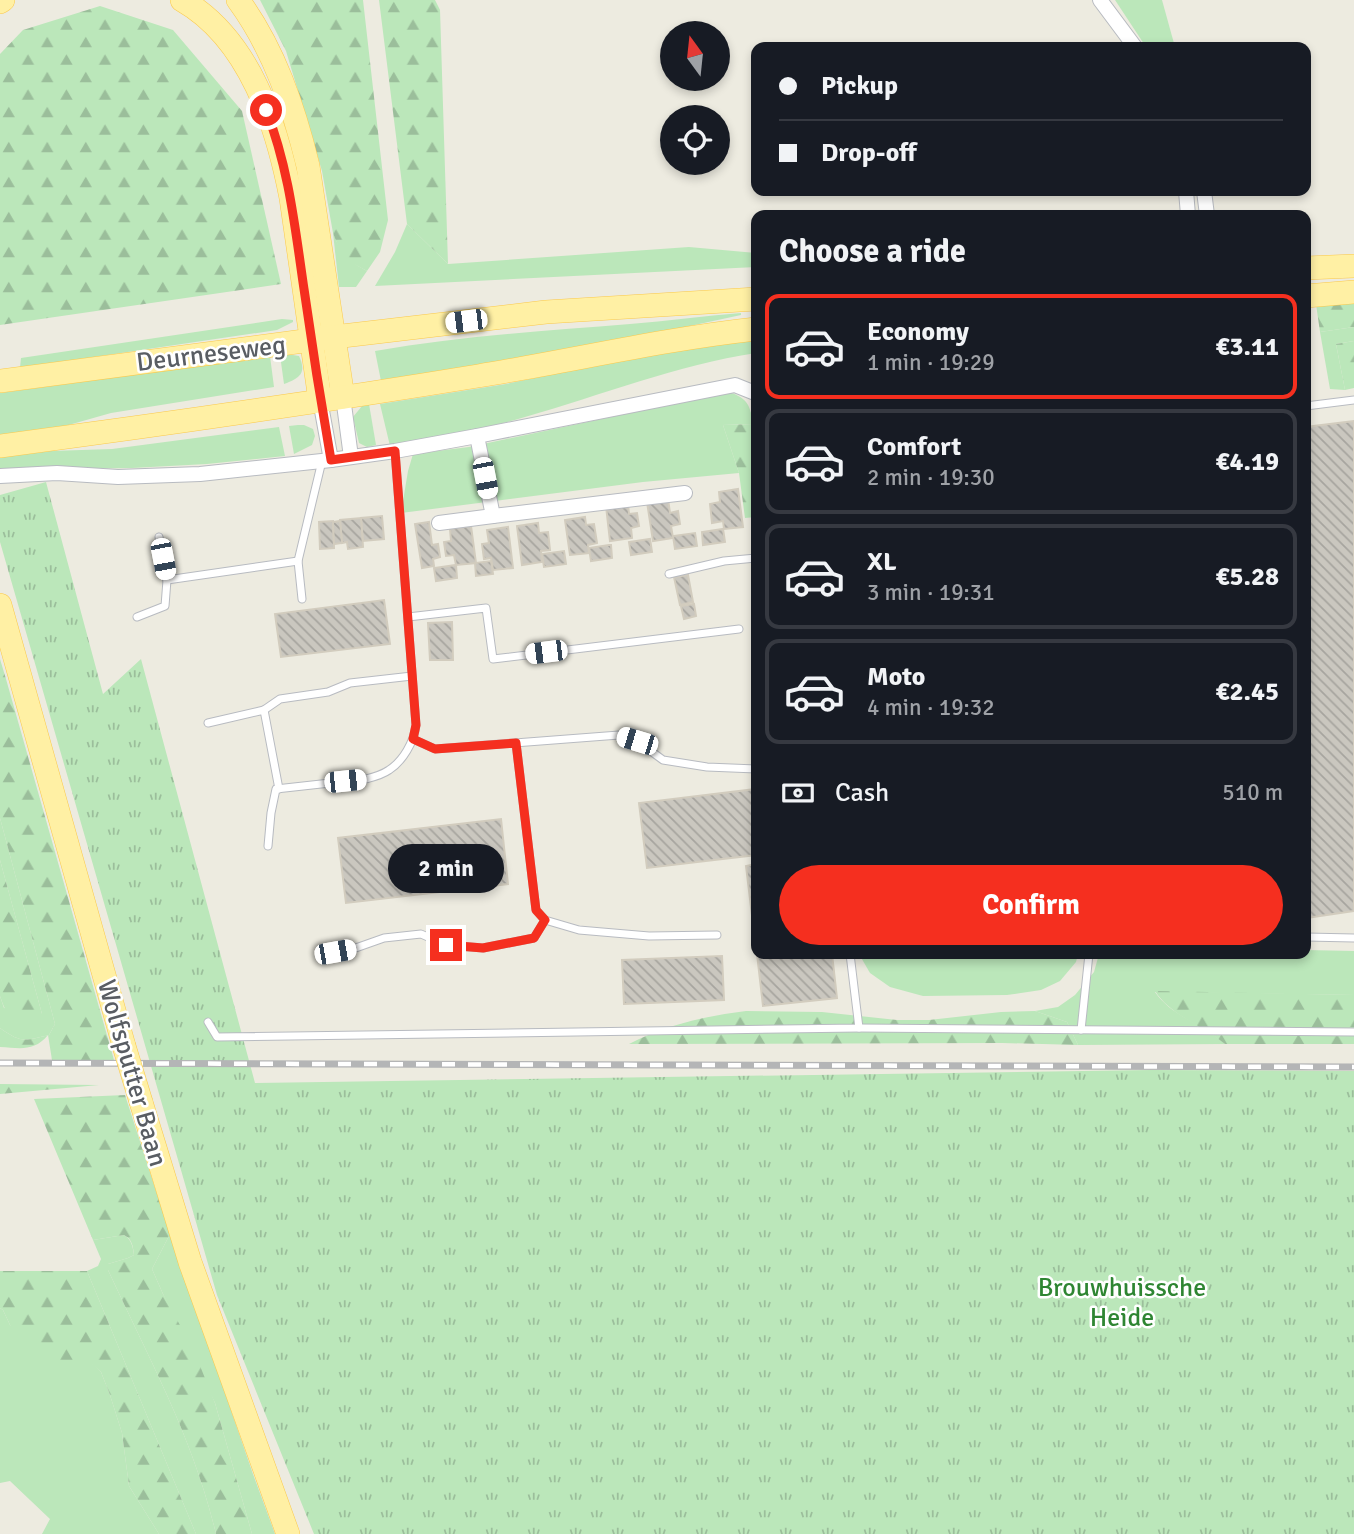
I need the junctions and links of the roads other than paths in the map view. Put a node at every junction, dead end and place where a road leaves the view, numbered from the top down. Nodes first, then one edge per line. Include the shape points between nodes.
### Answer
1 (182, 0) edge
2 (238, 0) edge
3 (1100, 0) edge
4 (1131, 42) edge
5 (1354, 266) edge
6 (1311, 268) edge
7 (1354, 292) edge
8 (1311, 296) edge
9 (751, 299) edge
10 (751, 330) edge
11 (334, 337) junction
12 (311, 340) junction
13 (0, 381) edge
14 (751, 393) edge
15 (332, 399) junction
16 (1354, 400) edge
17 (1311, 405) edge
18 (477, 436) junction
19 (0, 446) edge
20 (395, 451) junction
21 (351, 457) junction
22 (327, 460) junction
23 (0, 476) edge
24 (685, 493) dead end
25 (493, 516) junction
26 (439, 523) dead end
27 (159, 537) dead end
28 (751, 558) edge
29 (298, 561) junction
30 (669, 574) dead end
31 (167, 580) junction
32 (302, 599) dead end
33 (0, 604) edge
34 (137, 617) dead end
35 (408, 617) junction
36 (739, 629) dead end
37 (412, 676) junction
38 (264, 710) junction
39 (208, 723) dead end
40 (413, 739) junction
41 (516, 743) junction
42 (751, 769) edge
43 (279, 789) junction
44 (268, 846) dead end
45 (545, 920) junction
46 (717, 935) dead end
47 (1311, 937) edge
48 (1354, 938) edge
49 (320, 955) dead end
50 (851, 959) edge
51 (1088, 959) edge
52 (208, 1022) dead end
53 (859, 1028) junction
54 (1081, 1030) junction
55 (1354, 1032) edge
56 (288, 1534) edge

1 - 12 main road via 213,23 234,47 275,131 291,198
2 - 11 main road via 271,56 296,122 308,166
3 - 4 street
5 - 6 main road
7 - 8 main road
9 - 11 main road, Deurneseweg via 546,312
10 - 15 main road
11 - 12 main road, Deurneseweg
11 - 15 main road
12 - 13 main road, Deurneseweg
12 - 15 main road
14 - 18 street via 735,385
15 - 19 main road
15 - 21 street
15 - 22 street
16 - 17 lane
18 - 20 street
18 - 25 street
20 - 21 street
20 - 35 lane
21 - 22 street
22 - 23 street via 200,474
22 - 29 lane
24 - 25 street
25 - 26 street
27 - 31 lane
28 - 30 lane
29 - 31 lane
29 - 32 lane
31 - 34 lane via 166,606
33 - 56 main road, Wolfsputter Baan, bridge via 141,1102 191,1262
35 - 36 lane via 486,608 493,659
35 - 37 lane
37 - 38 lane via 350,683 328,692 280,699
37 - 40 lane
38 - 39 lane
38 - 43 lane
40 - 41 lane via 435,749
40 - 43 lane via 395,765 377,776
41 - 42 lane via 619,735 637,741 663,760
41 - 45 lane via 536,910
43 - 44 lane
45 - 46 lane via 579,930
45 - 49 lane via 534,938 483,948 446,945 421,934 384,938
47 - 48 lane
50 - 53 lane
51 - 54 lane
52 - 53 lane via 217,1037
53 - 54 lane
54 - 55 lane

